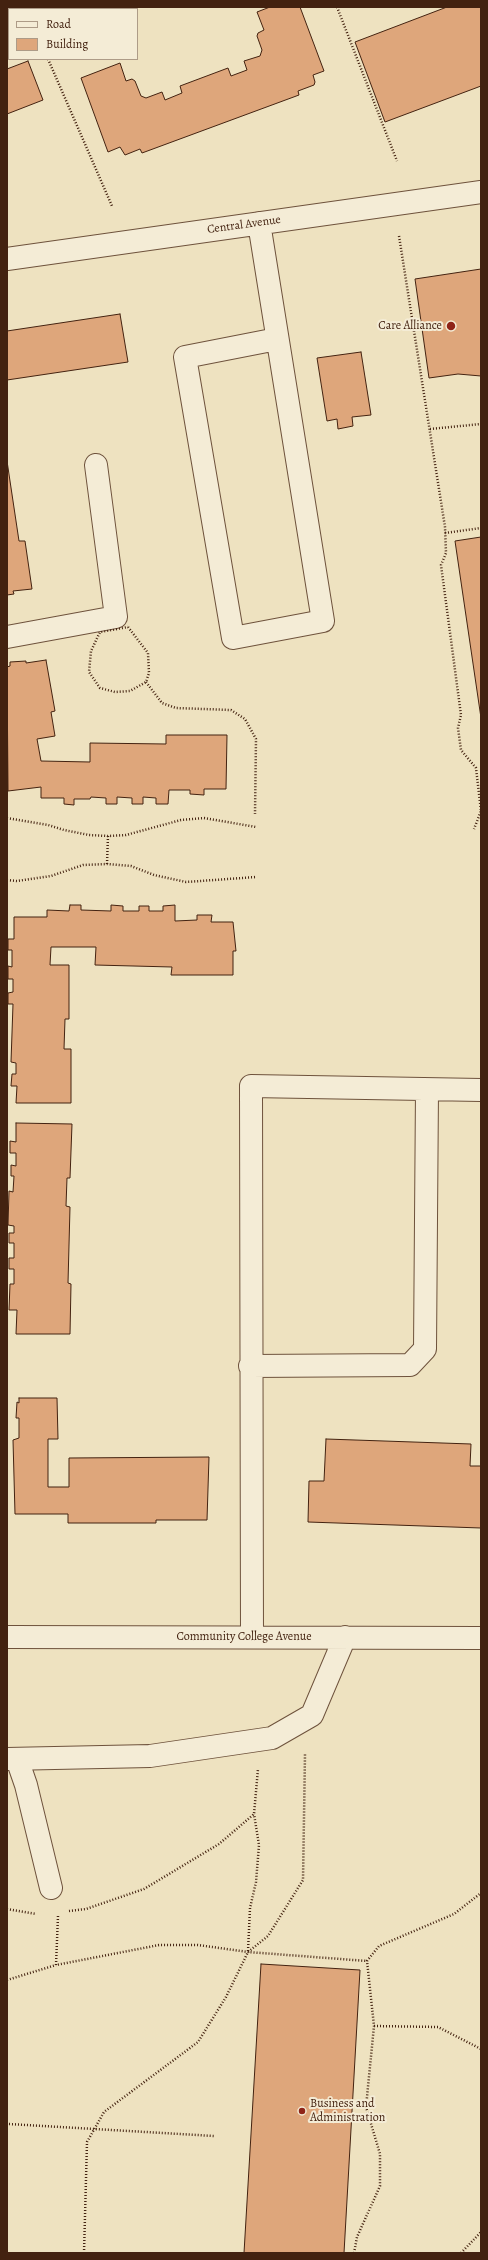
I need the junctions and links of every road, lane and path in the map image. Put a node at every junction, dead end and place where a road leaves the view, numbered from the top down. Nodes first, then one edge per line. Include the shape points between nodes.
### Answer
1 (337, 7) edge
2 (48, 60) edge
3 (397, 161) dead end
4 (481, 192) edge
5 (112, 206) dead end
6 (259, 223) junction
7 (399, 236) dead end
8 (7, 259) edge
9 (277, 339) junction
10 (481, 424) edge
11 (430, 429) junction
12 (96, 465) dead end
13 (481, 528) edge
14 (445, 533) junction
15 (7, 637) edge
16 (146, 682) junction
17 (256, 814) dead end
18 (7, 818) edge
19 (256, 827) dead end
20 (474, 829) dead end
21 (108, 836) junction
22 (107, 864) junction
23 (256, 877) dead end
24 (7, 880) edge
25 (427, 1090) junction
26 (481, 1090) edge
27 (250, 1366) junction
28 (7, 1637) edge
29 (252, 1637) junction
30 (345, 1637) junction
31 (481, 1638) edge
32 (305, 1754) dead end
33 (12, 1759) edge
34 (258, 1761) dead end
35 (254, 1814) junction
36 (52, 1888) dead end
37 (481, 1893) edge
38 (7, 1909) edge
39 (65, 1911) dead end
40 (58, 1912) dead end
41 (42, 1913) dead end
42 (248, 1952) junction
43 (367, 1961) junction
44 (56, 1965) junction
45 (7, 1980) edge
46 (374, 2026) junction
47 (481, 2049) edge
48 (9, 2124) dead end
49 (95, 2128) junction
50 (214, 2136) dead end
51 (481, 2232) edge
52 (84, 2253) edge
53 (354, 2253) edge
54 (461, 2253) edge

1 - 3 path
2 - 5 path
4 - 6 street, Central Avenue
6 - 8 street, Central Avenue
6 - 9 street
7 - 11 path
9 - 9 street via 323,621 233,638 185,357
10 - 11 path
11 - 14 path
12 - 15 street via 116,617
13 - 14 path
14 - 20 path via 446,553 441,565 461,715 458,728 461,750 476,768 481,811
16 - 16 path via 149,673 148,653 128,627 100,632 91,651 89,672 100,688 115,692 130,691
16 - 17 path via 162,702 176,708 231,710 245,719 256,739
18 - 21 path via 83,834
19 - 21 path via 204,818 181,820 126,835
21 - 22 path
22 - 23 path via 130,866 186,882
22 - 24 path via 83,865 51,876
25 - 26 street
25 - 27 street via 425,1349 410,1365
25 - 27 street via 251,1086
27 - 29 street
28 - 29 street, Community College Avenue
29 - 30 street, Community College Avenue
30 - 31 street, Community College Avenue
30 - 33 street via 312,1715 272,1738 150,1756
32 - 42 path via 303,1880 268,1936
33 - 36 street via 26,1785
34 - 35 path
35 - 39 path via 218,1844 144,1889 86,1909
35 - 42 path via 259,1845 256,1882 250,1908
37 - 43 path via 454,1914 379,1946
38 - 41 path
40 - 44 path
42 - 43 path
42 - 44 path via 198,1945 159,1945
42 - 49 path via 226,1997 198,2042 104,2112
43 - 46 path
44 - 45 path
46 - 47 path via 438,2027
46 - 53 path via 366,2107 380,2154 380,2186 357,2237
48 - 49 path
49 - 50 path
49 - 52 path via 87,2142
51 - 54 path

